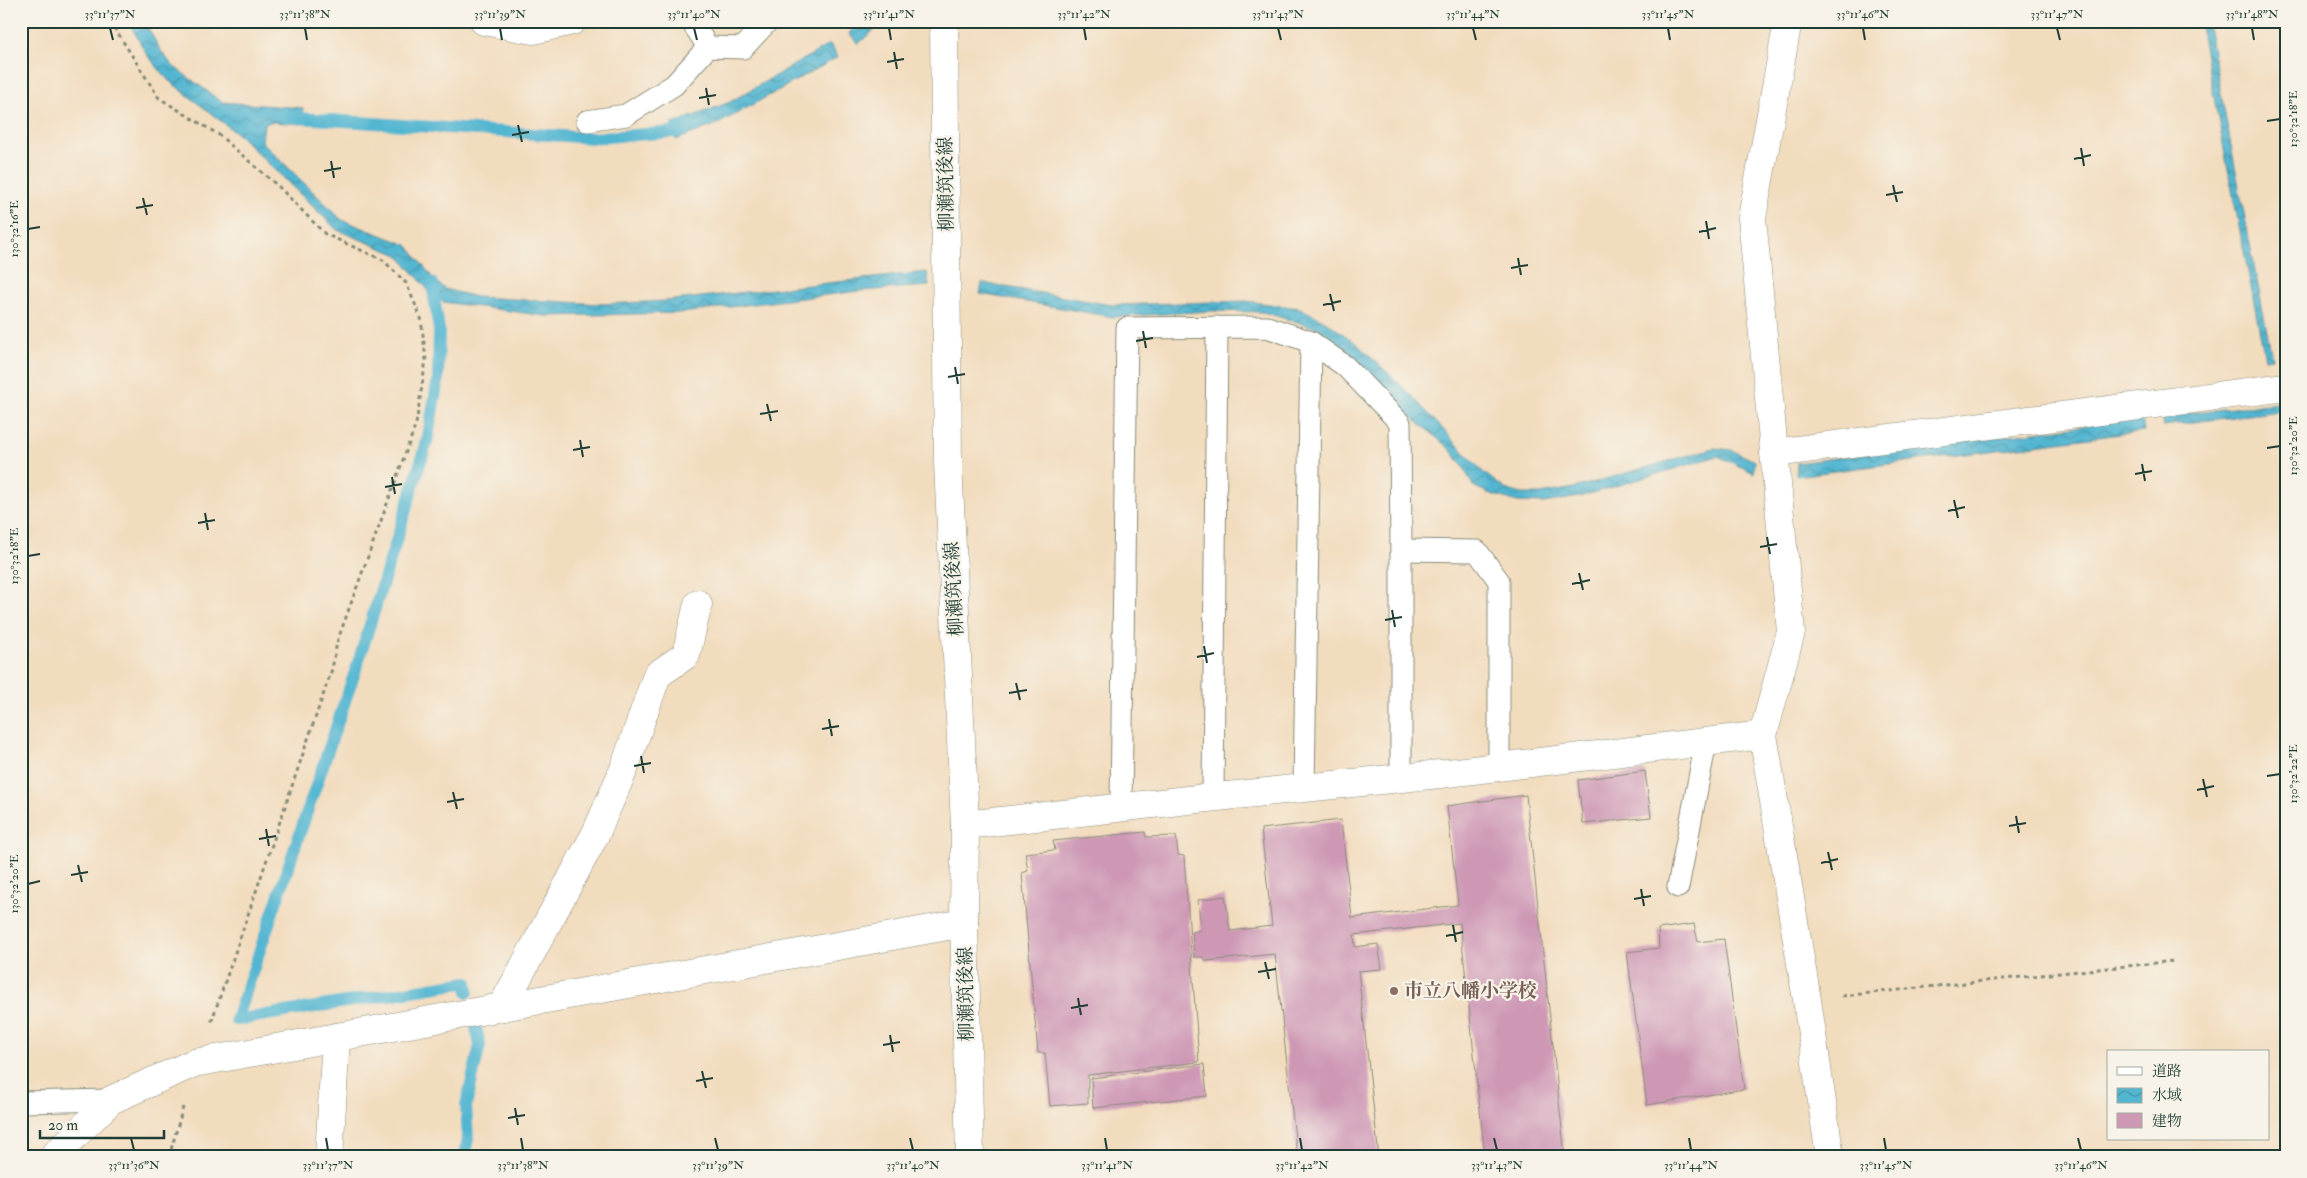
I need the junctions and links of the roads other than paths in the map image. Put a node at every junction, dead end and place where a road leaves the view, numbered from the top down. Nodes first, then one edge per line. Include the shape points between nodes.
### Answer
1 (484, 21) edge
2 (572, 21) edge
3 (691, 21) edge
4 (768, 21) edge
5 (944, 21) edge
6 (1788, 21) edge
7 (708, 47) junction
8 (587, 121) dead end
9 (1217, 327) junction
10 (1311, 342) junction
11 (2286, 387) edge
12 (1774, 453) junction
13 (1401, 550) junction
14 (698, 604) dead end
15 (1763, 735) junction
16 (1706, 742) junction
17 (1499, 767) junction
18 (1401, 778) junction
19 (1304, 788) junction
20 (1213, 797) junction
21 (1121, 808) junction
22 (965, 826) junction
23 (1678, 887) dead end
24 (964, 923) junction
25 (502, 1007) junction
26 (336, 1037) junction
27 (111, 1100) junction
28 (21, 1102) edge
29 (53, 1157) edge
30 (329, 1157) edge
31 (970, 1157) edge
32 (1830, 1157) edge

1 - 2 street via 533,30
3 - 7 lane
4 - 7 lane via 743,48
5 - 22 street, 柳瀬筑後線 via 948,463
6 - 12 street via 1752,218
7 - 8 lane via 674,85 626,114
9 - 10 lane via 1267,327
9 - 20 lane
9 - 21 lane via 1127,328
10 - 13 lane via 1345,366 1400,423
10 - 19 lane
11 - 12 street
12 - 15 street via 1791,632
13 - 17 lane via 1477,551 1499,581
13 - 18 lane
14 - 25 street via 686,655 656,675 624,768 596,833
15 - 16 street
15 - 32 street
16 - 17 street
16 - 23 lane
17 - 18 street
18 - 19 street
19 - 20 street
20 - 21 street
21 - 22 street
22 - 24 street, 柳瀬筑後線
24 - 25 street
24 - 31 street, 柳瀬筑後線
25 - 26 street
26 - 27 street via 202,1062
26 - 30 street
27 - 28 lane
27 - 29 street

